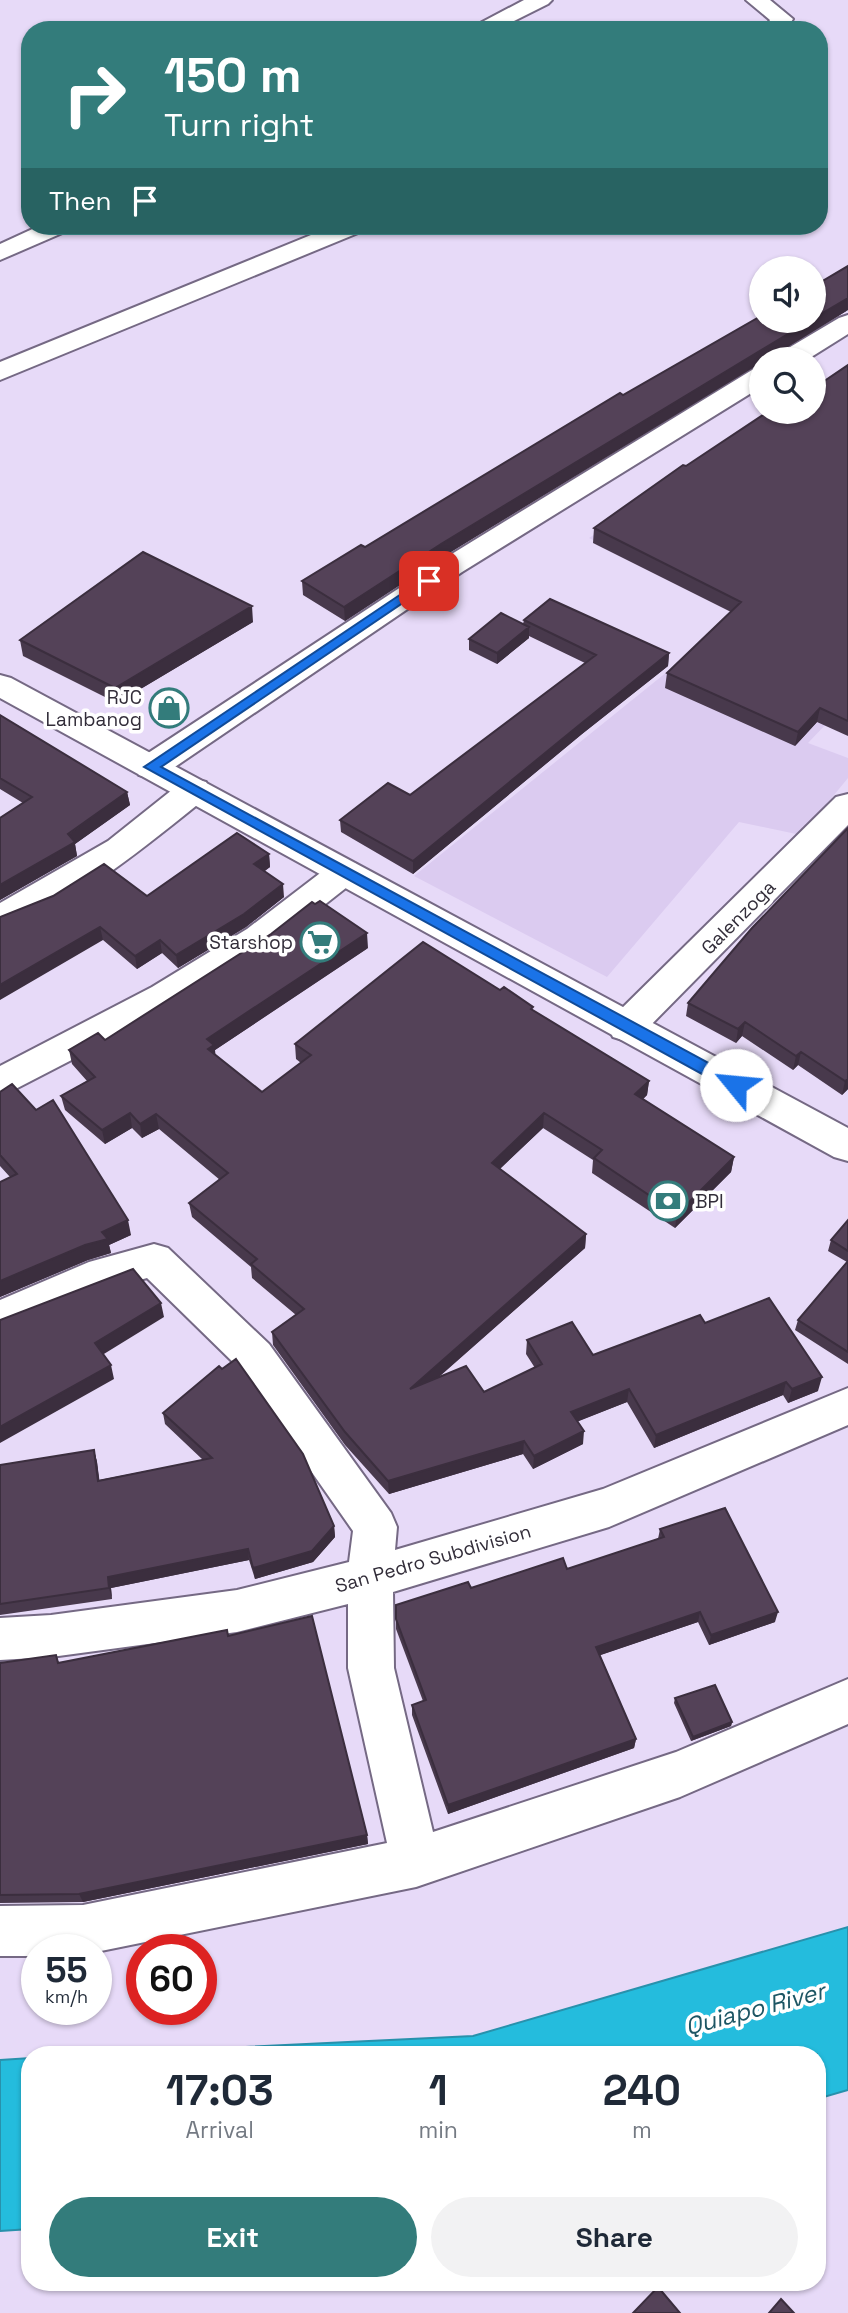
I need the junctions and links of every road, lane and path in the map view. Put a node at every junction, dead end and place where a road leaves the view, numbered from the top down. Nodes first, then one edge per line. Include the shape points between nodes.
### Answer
1 (541, 0) edge
2 (757, 0) edge
3 (497, 21) edge
4 (781, 21) edge
5 (39, 235) edge
6 (332, 235) edge
7 (0, 253) edge
8 (848, 323) edge
9 (809, 347) edge
10 (0, 372) edge
11 (749, 383) edge
12 (0, 685) edge
13 (151, 767) junction
14 (194, 790) junction
15 (848, 805) edge
16 (344, 873) junction
17 (0, 918) edge
18 (626, 1027) junction
19 (0, 1083) edge
20 (848, 1146) edge
21 (0, 1318) edge
22 (848, 1406) edge
23 (370, 1578) junction
24 (0, 1639) edge
25 (848, 1701) edge
26 (416, 1862) junction
27 (0, 1931) edge

1 - 3 street
2 - 4 street
5 - 7 street
6 - 10 street
8 - 9 street
11 - 13 street via 452,566
12 - 13 street
13 - 14 street
14 - 16 street
14 - 17 street via 120,849
15 - 18 street, Galenzoga
16 - 18 street
16 - 19 street via 259,938 177,989
18 - 20 street
21 - 23 street via 103,1275 154,1260 254,1356 375,1527
22 - 23 street, San Pedro Subdivision via 609,1507
23 - 24 street, San Pedro Subdivision via 237,1611
23 - 26 street via 372,1668
25 - 26 street via 680,1774
26 - 27 street via 83,1930

